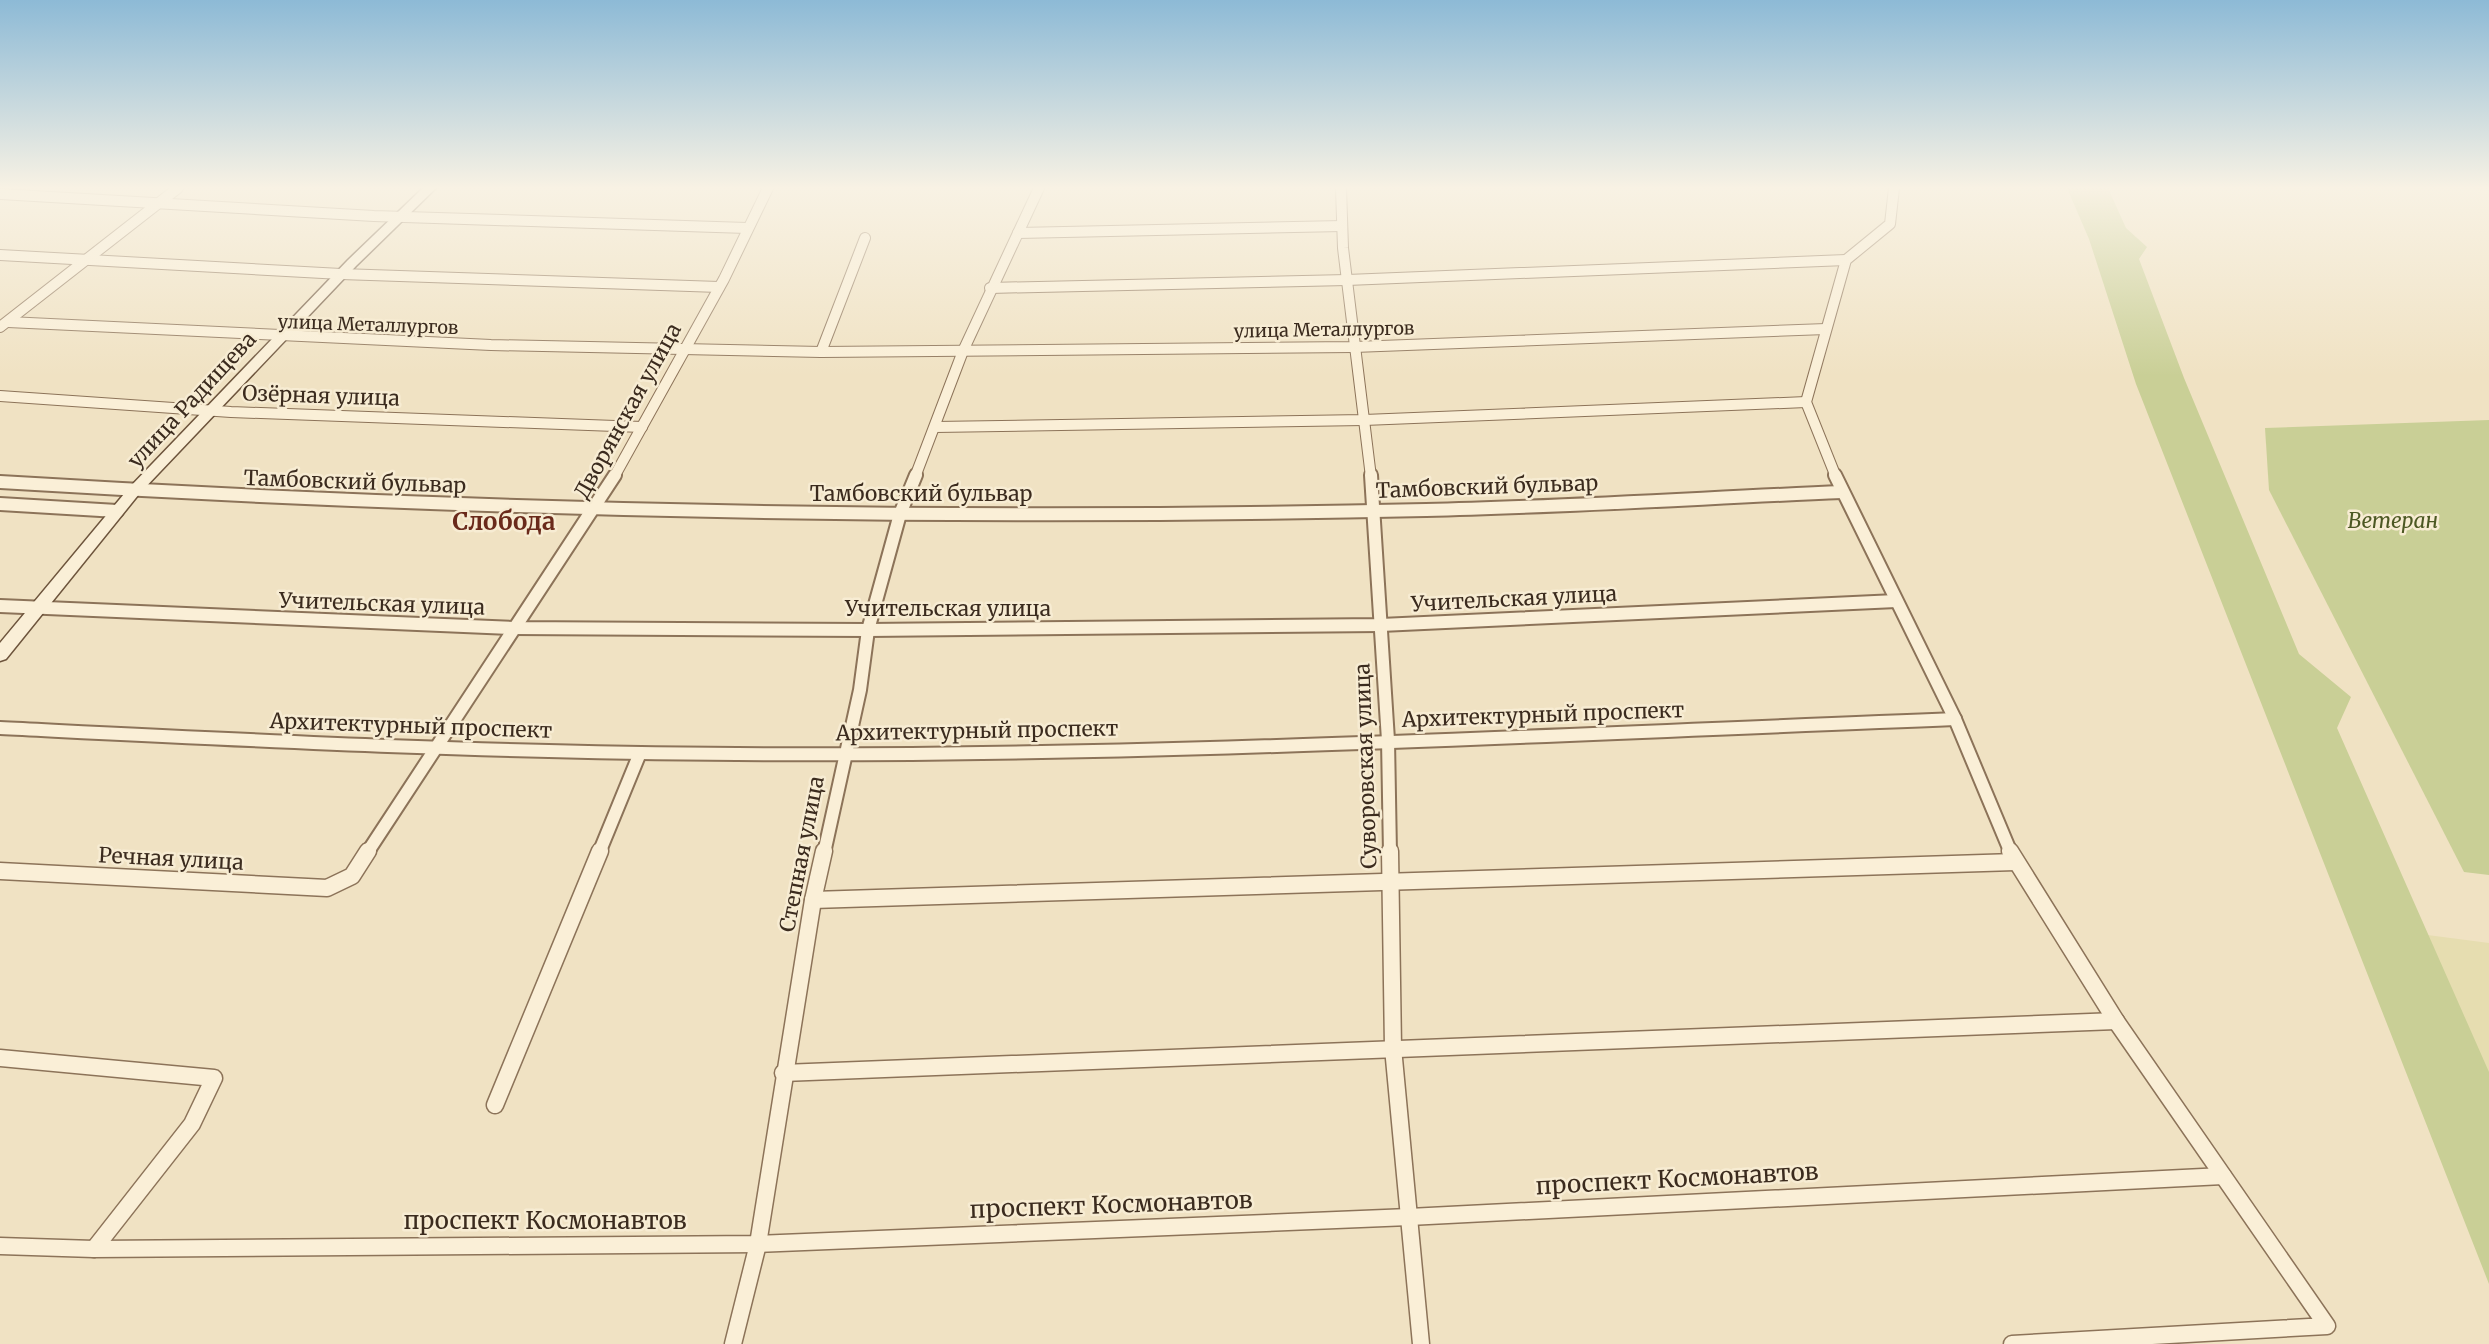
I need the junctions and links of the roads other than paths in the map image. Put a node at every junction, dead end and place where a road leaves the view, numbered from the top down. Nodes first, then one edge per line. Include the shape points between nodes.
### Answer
1 (101, 251) edge
2 (365, 251) edge
3 (736, 251) edge
4 (860, 251) edge
5 (1009, 251) edge
6 (1344, 251) edge
7 (1857, 251) edge
8 (0, 255) edge
9 (1846, 260) junction
10 (88, 261) junction
11 (341, 274) junction
12 (1347, 280) junction
13 (719, 287) junction
14 (990, 288) junction
15 (4, 324) edge
16 (1826, 329) junction
17 (280, 337) junction
18 (1354, 347) junction
19 (686, 349) junction
20 (963, 351) junction
21 (821, 352) junction
22 (0, 396) edge
23 (1806, 402) junction
24 (211, 411) junction
25 (1364, 421) junction
26 (642, 427) junction
27 (935, 427) junction
28 (0, 482) edge
29 (135, 491) junction
30 (1842, 492) junction
31 (0, 504) edge
32 (596, 509) junction
33 (1375, 511) junction
34 (117, 512) junction
35 (900, 514) junction
36 (1896, 601) junction
37 (0, 606) edge
38 (36, 609) junction
39 (1381, 625) junction
40 (513, 628) junction
41 (868, 630) junction
42 (0, 655) edge
43 (1955, 719) junction
44 (0, 728) edge
45 (1388, 740) junction
46 (434, 748) junction
47 (640, 753) junction
48 (844, 754) junction
49 (2015, 862) junction
50 (0, 871) edge
51 (1392, 883) junction
52 (340, 884) joint
53 (813, 900) junction
54 (2116, 1021) junction
55 (1392, 1048) junction
56 (0, 1058) edge
57 (783, 1073) junction
58 (495, 1105) dead end
59 (2223, 1176) junction
60 (1409, 1217) junction
61 (758, 1244) junction
62 (0, 1247) edge
63 (94, 1250) junction
64 (733, 1344) edge
65 (1421, 1344) edge
66 (2012, 1344) edge

1 - 10 street
2 - 11 street, улица Радищева
3 - 13 street, Дворянская улица
4 - 21 street
5 - 14 street, Степная улица
6 - 12 street, Суворовская улица
7 - 9 street
8 - 10 street
9 - 12 street
9 - 16 street
10 - 11 street
10 - 15 street
11 - 13 street
11 - 17 street, улица Радищева
12 - 14 street
12 - 18 street, Суворовская улица
13 - 19 street, Дворянская улица
14 - 20 street, Степная улица
15 - 17 street, улица Металлургов
16 - 18 street, улица Металлургов
16 - 23 street
17 - 19 street, улица Металлургов
17 - 24 street, улица Радищева
18 - 20 street, улица Металлургов
18 - 25 street, Суворовская улица
19 - 21 street, улица Металлургов
19 - 26 street, Дворянская улица
20 - 21 street, улица Металлургов
20 - 27 street, Степная улица
22 - 24 street, Озёрная улица
23 - 25 street
23 - 30 street
24 - 26 street, Озёрная улица
24 - 29 street, улица Радищева
25 - 27 street
25 - 33 street, Суворовская улица
26 - 32 street, Дворянская улица
27 - 35 street, Степная улица
28 - 29 street, Тамбовский бульвар
29 - 32 street, Тамбовский бульвар
29 - 34 street, улица Радищева
30 - 33 street, Тамбовский бульвар
30 - 36 street
31 - 34 street
32 - 35 street, Тамбовский бульвар
32 - 40 street, Дворянская улица
33 - 35 street, Тамбовский бульвар
33 - 39 street, Суворовская улица
34 - 38 street, улица Радищева
35 - 41 street, Степная улица
36 - 39 street, Учительская улица
36 - 43 street
37 - 38 street, Учительская улица
38 - 40 street, Учительская улица
38 - 42 street, улица Радищева
39 - 41 street, Учительская улица
39 - 45 street, Суворовская улица
40 - 41 street, Учительская улица
40 - 46 street, Дворянская улица
41 - 48 street, Степная улица
43 - 45 street, Архитектурный проспект
43 - 49 street
44 - 46 street, Архитектурный проспект
45 - 48 street, Архитектурный проспект
45 - 51 street, Суворовская улица
46 - 47 street, Архитектурный проспект
46 - 52 street, Дворянская улица via 360,865
47 - 48 street, Архитектурный проспект
47 - 58 street
48 - 53 street, Степная улица
49 - 51 street
49 - 54 street
50 - 52 street, Речная улица via 327,888
51 - 53 street
51 - 55 street, Суворовская улица
53 - 57 street, Степная улица
54 - 55 street
54 - 59 street
55 - 57 street
55 - 60 street, Суворовская улица
56 - 63 street via 214,1078 192,1124
57 - 61 street, Степная улица
59 - 60 street, проспект Космонавтов
59 - 66 street via 2327,1326
60 - 61 street, проспект Космонавтов
60 - 65 street, Суворовская улица
61 - 63 street, проспект Космонавтов
61 - 64 street, Степная улица
62 - 63 street, проспект Космонавтов

